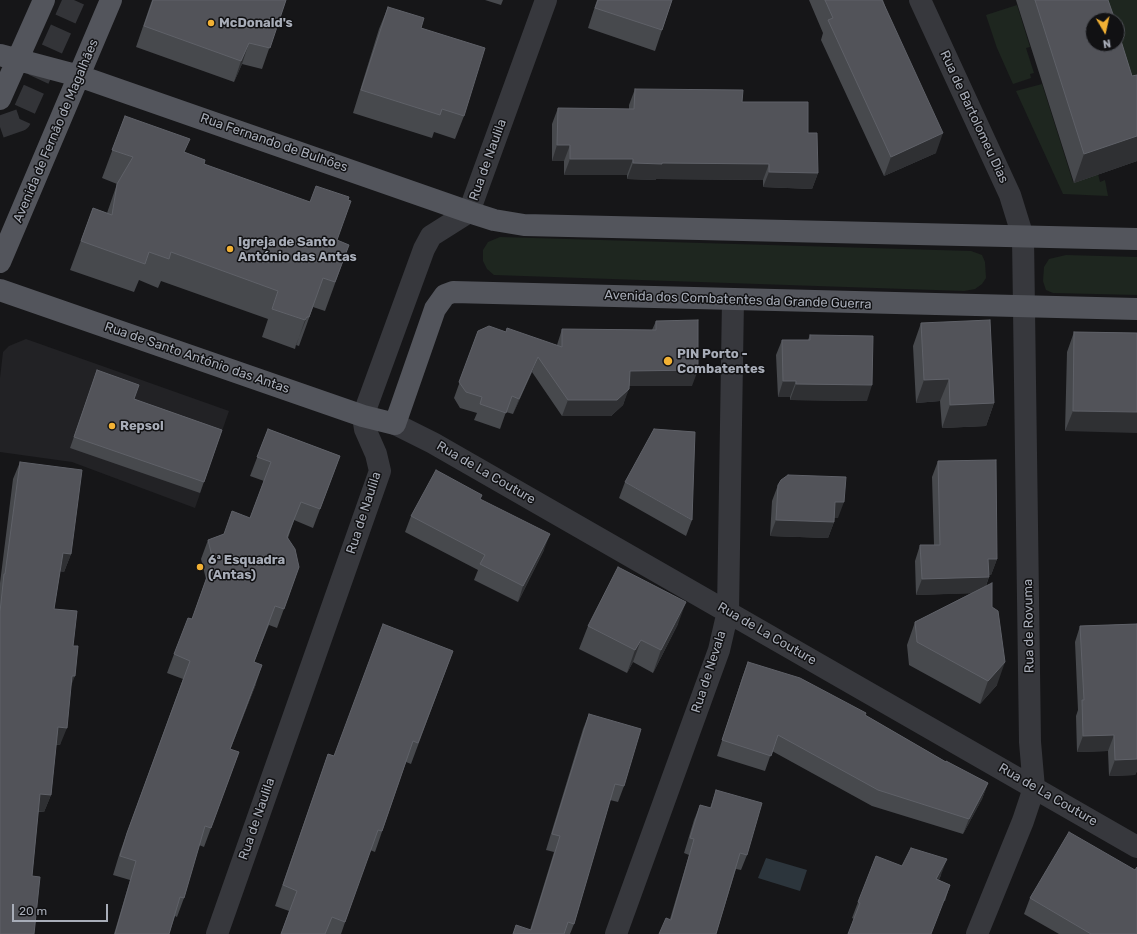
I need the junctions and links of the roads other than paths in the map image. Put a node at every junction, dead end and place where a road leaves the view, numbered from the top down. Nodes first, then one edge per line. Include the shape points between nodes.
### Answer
1 (44, 0) edge
2 (111, 0) edge
3 (546, 0) edge
4 (920, 0) edge
5 (9, 57) edge
6 (79, 76) junction
7 (0, 99) edge
8 (469, 212) junction
9 (1023, 237) junction
10 (1137, 239) edge
11 (0, 262) edge
12 (0, 290) edge
13 (733, 300) junction
14 (1024, 306) junction
15 (1137, 310) edge
16 (363, 416) junction
17 (395, 424) junction
18 (728, 611) junction
19 (1034, 788) junction
20 (1137, 847) edge
21 (217, 934) edge
22 (616, 934) edge
23 (977, 934) edge

1 - 5 main road
2 - 6 main road, Avenida de Fernão de Magalhães
3 - 8 street, Rua de Naulila
4 - 9 street, Rua de Bartolomeu Dias via 1010,195
5 - 6 main road, Rua Fernando de Bulhões
5 - 7 main road
6 - 8 main road, Rua Fernando de Bulhões
6 - 11 main road, Avenida de Fernão de Magalhães
8 - 9 main road via 494,220 524,225
8 - 16 street, Rua de Naulila via 431,236 424,249
9 - 10 main road
9 - 14 street
12 - 16 main road, Rua de Santo António das Antas
13 - 14 main road, Avenida dos Combatentes da Grande Guerra
13 - 17 main road, Avenida dos Combatentes da Grande Guerra via 453,292 445,295 435,309
13 - 18 street, Rua de Nevala
14 - 15 main road, Avenida dos Combatentes da Grande Guerra
14 - 19 street, Rua de Rovuma via 1030,742
16 - 17 main road, Rua de Santo António das Antas
16 - 21 street, Rua de Naulila via 380,471
17 - 18 street, Rua de La Couture via 433,443
18 - 19 street, Rua de La Couture
18 - 22 street, Rua de Nevala via 719,650
19 - 20 street, Rua de La Couture
19 - 23 street, Rua de Rovuma via 1023,822

